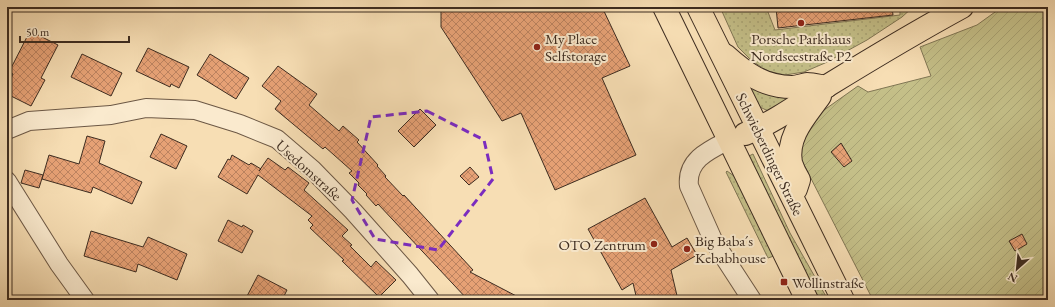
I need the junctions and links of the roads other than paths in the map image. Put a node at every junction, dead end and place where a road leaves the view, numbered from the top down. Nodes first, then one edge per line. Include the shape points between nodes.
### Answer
1 (664, 7) edge
2 (698, 7) edge
3 (962, 7) edge
4 (719, 49) junction
5 (826, 87) junction
6 (758, 129) junction
7 (7, 130) edge
8 (729, 140) junction
9 (7, 181) edge
10 (793, 200) junction
11 (84, 300) edge
12 (430, 300) edge
13 (752, 300) edge
14 (807, 300) edge
15 (843, 300) edge

1 - 8 main road, Schwieberdinger Straße
2 - 4 main road, Schwieberdinger Straße
3 - 5 main road
4 - 5 main road via 744,71 762,82 792,87 809,84
4 - 6 main road, Schwieberdinger Straße
5 - 6 main road
5 - 10 main road via 792,140 792,164 799,180
6 - 8 main road
6 - 10 main road, Schwieberdinger Straße
7 - 12 street, Usedomstraße via 29,121 111,115 146,108 195,110 265,134 277,139 312,170 358,217
8 - 13 street via 698,158 690,170 689,186 713,240
8 - 14 main road, Schwieberdinger Straße
9 - 11 street
10 - 15 main road, Schwieberdinger Straße

